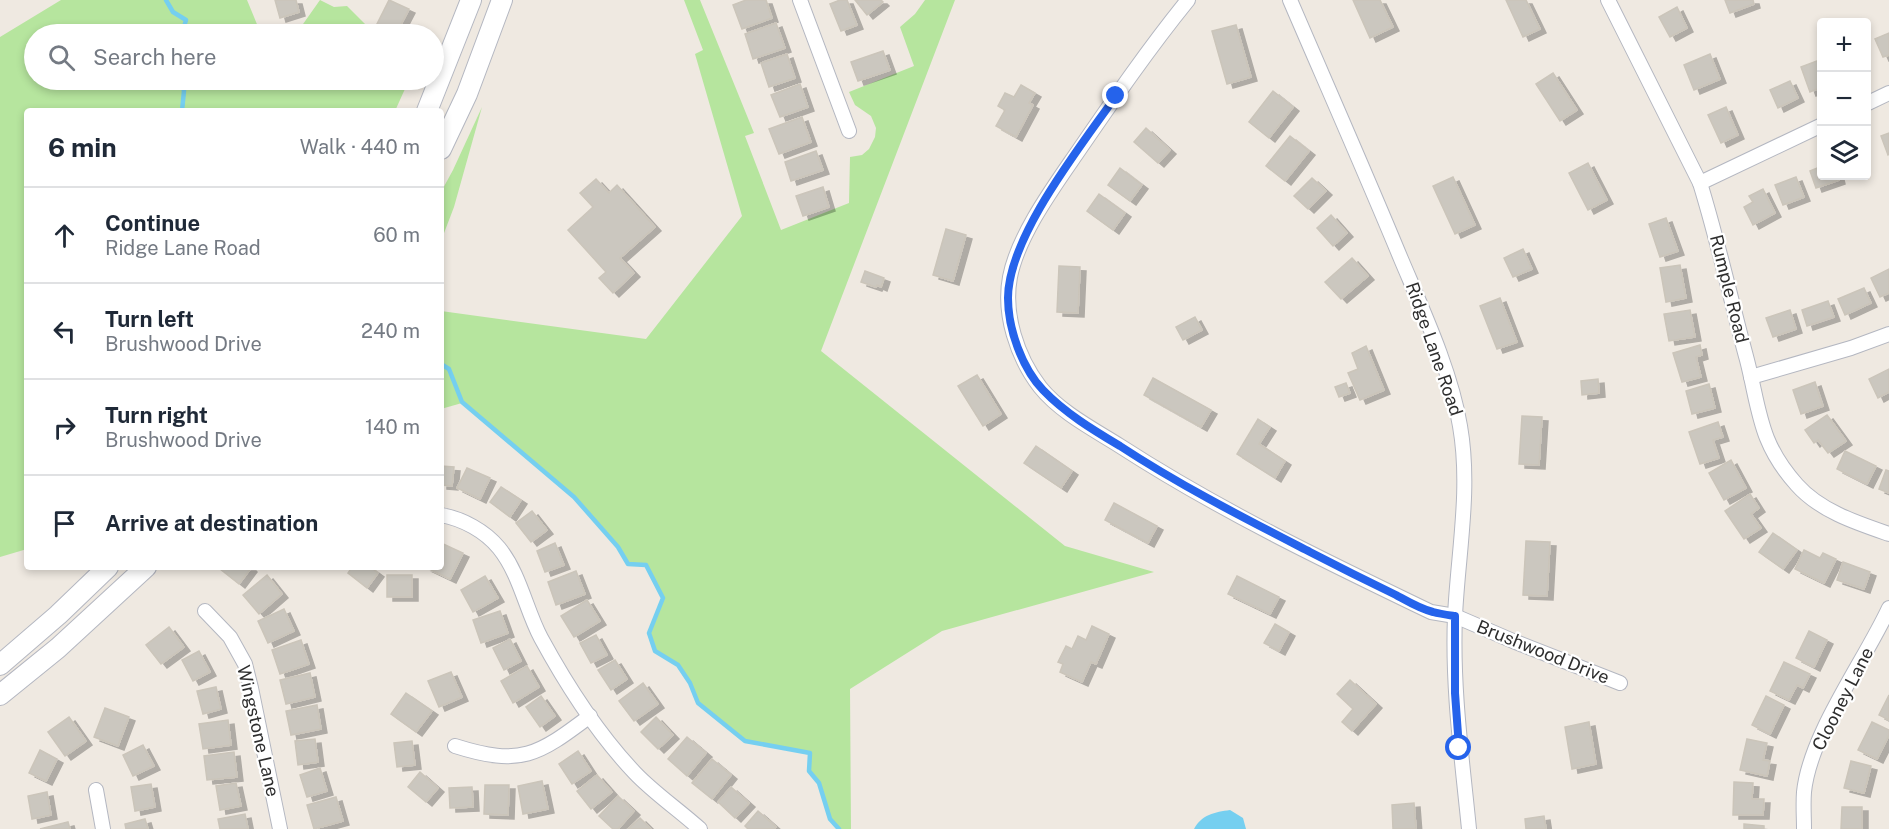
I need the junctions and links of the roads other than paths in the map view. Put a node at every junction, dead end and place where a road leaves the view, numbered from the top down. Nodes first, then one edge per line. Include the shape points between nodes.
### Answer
1 (471, 0) edge
2 (502, 0) edge
3 (800, 0) edge
4 (1188, 0) edge
5 (1290, 0) edge
6 (1613, 2) edge
7 (444, 68) edge
8 (435, 90) edge
9 (1889, 93) edge
10 (1871, 102) edge
11 (428, 108) edge
12 (1819, 126) edge
13 (849, 131) dead end
14 (444, 143) edge
15 (1700, 183) junction
16 (1889, 334) edge
17 (1751, 377) junction
18 (444, 515) edge
19 (1889, 534) edge
20 (105, 570) edge
21 (143, 570) edge
22 (1889, 608) edge
23 (205, 611) dead end
24 (1455, 616) junction
25 (0, 665) edge
26 (1620, 683) dead end
27 (0, 695) edge
28 (590, 716) junction
29 (455, 746) dead end
30 (96, 789) dead end
31 (103, 829) edge
32 (280, 829) edge
33 (700, 829) edge
34 (1469, 829) edge
35 (1804, 829) edge

1 - 7 main road
2 - 14 main road
3 - 13 street
4 - 24 street, Brushwood Drive via 1066,169 1023,241 1012,268 1008,299 1013,330 1024,360 1042,389 1058,404 1147,464 1337,566 1431,612
5 - 24 street, Ridge Lane Road via 1424,312 1453,393 1464,470
6 - 15 street, Rumple Road
8 - 11 main road
9 - 10 street
12 - 15 street
15 - 17 street, Rumple Road
16 - 17 street
17 - 19 street, Rumple Road via 1765,436 1798,486 1852,521
18 - 28 street via 486,535 509,562 541,637
20 - 25 main road
21 - 27 main road
22 - 35 street, Clooney Lane via 1816,752 1804,791
23 - 32 street, Wingstone Lane via 230,637 244,664
24 - 26 street, Brushwood Drive
24 - 34 street, Ridge Lane Road via 1455,693
28 - 29 street via 553,744 526,754 501,758
28 - 33 street via 635,773
30 - 31 street

